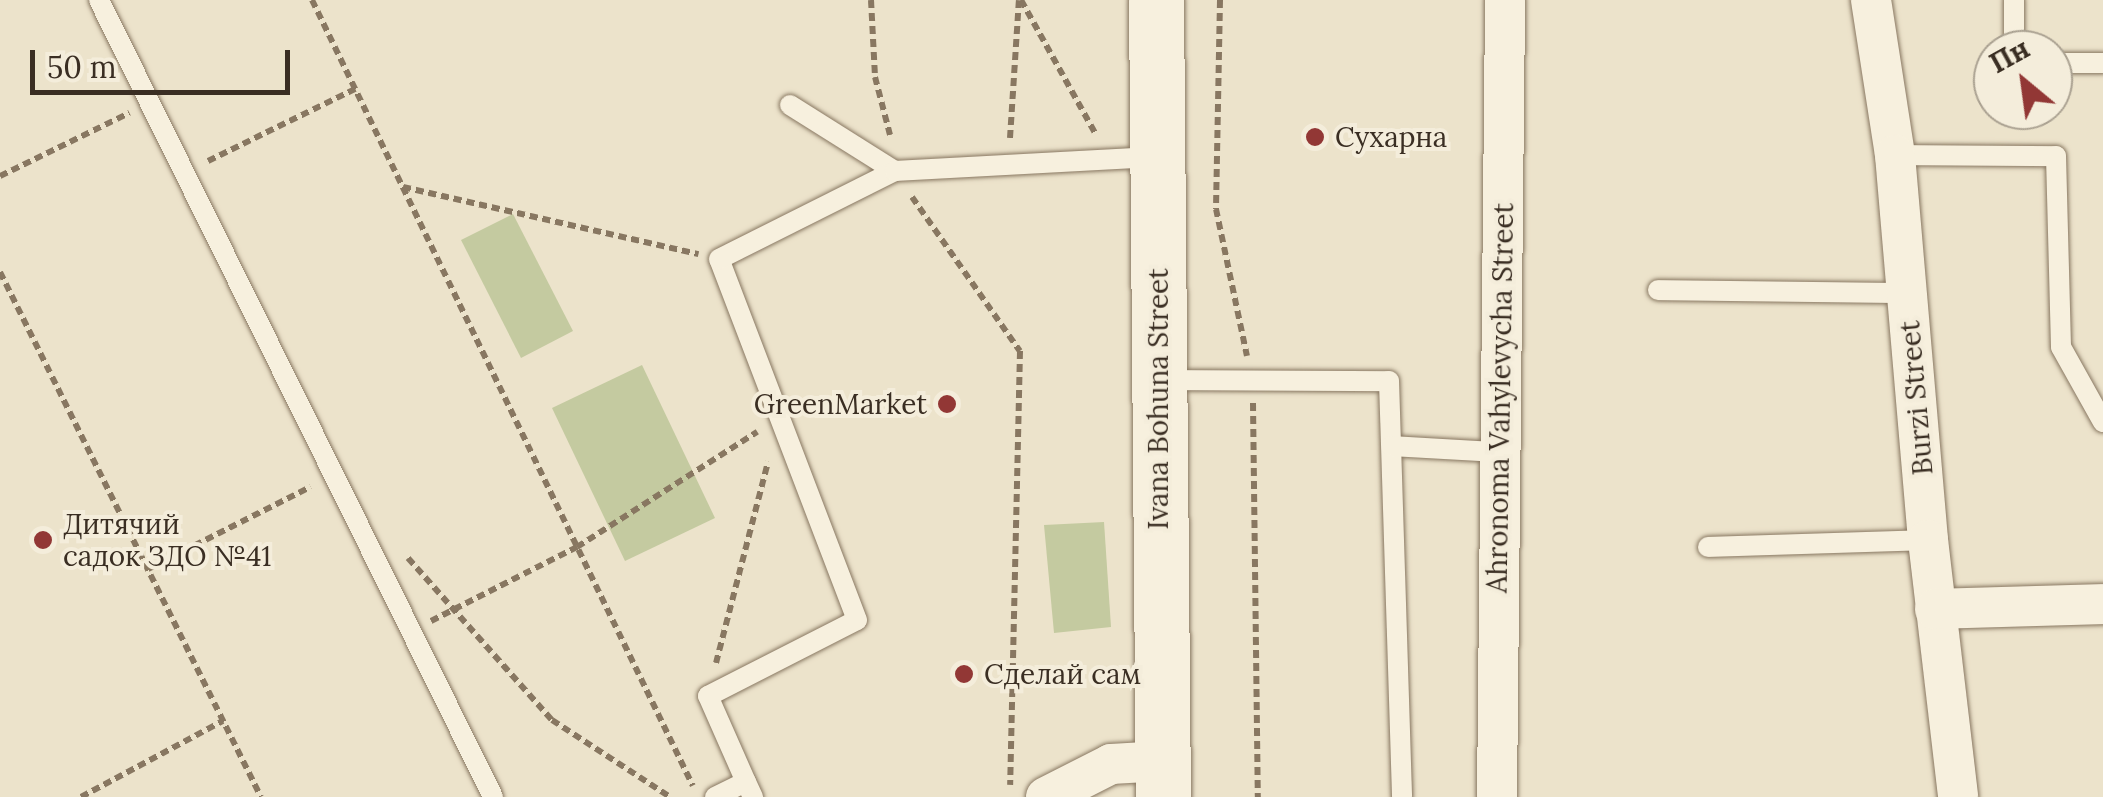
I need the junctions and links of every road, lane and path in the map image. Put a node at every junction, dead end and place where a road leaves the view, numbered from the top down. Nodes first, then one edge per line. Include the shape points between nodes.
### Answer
1 (99, 0) edge
2 (312, 0) edge
3 (871, 0) edge
4 (1020, 0) edge
5 (1156, 0) edge
6 (1505, 0) edge
7 (1871, 0) edge
8 (2014, 0) edge
9 (2014, 30) edge
10 (2073, 63) edge
11 (2103, 63) edge
12 (355, 88) junction
13 (150, 102) junction
14 (790, 105) dead end
15 (1895, 155) junction
16 (1134, 158) junction
17 (1008, 164) junction
18 (894, 171) junction
19 (184, 173) junction
20 (0, 176) edge
21 (403, 187) junction
22 (718, 259) junction
23 (0, 272) edge
24 (1658, 290) dead end
25 (1907, 294) junction
26 (1156, 380) junction
27 (779, 418) junction
28 (2103, 422) edge
29 (1392, 446) junction
30 (1498, 452) junction
31 (334, 475) junction
32 (1928, 540) junction
33 (576, 546) junction
34 (1708, 547) dead end
35 (404, 553) dead end
36 (148, 569) junction
37 (2103, 604) edge
38 (1935, 610) junction
39 (451, 612) junction
40 (411, 632) junction
41 (708, 696) junction
42 (223, 721) junction
43 (1163, 779) edge
44 (749, 789) edge
45 (1009, 796) edge
46 (82, 797) edge
47 (261, 797) edge
48 (493, 797) edge
49 (670, 797) edge
50 (698, 797) edge
51 (715, 797) edge
52 (1046, 797) edge
53 (1402, 797) edge
54 (1498, 797) edge
55 (1958, 797) edge

1 - 13 lane
2 - 12 path
3 - 18 path via 874,77
4 - 16 path
4 - 17 path
5 - 16 street, Ivana Bohuna Street
6 - 30 street, Ahronoma Vahylevycha Street
7 - 15 street, Burzi Street
8 - 9 lane
10 - 11 lane
12 - 19 path
12 - 21 path
13 - 19 lane
13 - 20 path
14 - 18 lane
15 - 25 street, Burzi Street
15 - 28 lane via 2056,156 2060,348
16 - 17 lane
16 - 26 street, Ivana Bohuna Street
17 - 18 lane
18 - 22 lane
18 - 45 path via 1020,351
19 - 31 lane
21 - 22 path
21 - 33 path
22 - 27 lane
23 - 36 path
24 - 25 lane
25 - 32 street, Burzi Street
26 - 29 lane via 1389,381
26 - 43 street, Ivana Bohuna Street
27 - 33 path
27 - 41 path
27 - 41 lane via 856,620
29 - 30 lane
29 - 53 lane
30 - 54 street, Ahronoma Vahylevycha Street
31 - 36 path
31 - 40 lane
32 - 34 lane
32 - 38 street, Burzi Street
33 - 39 path
33 - 50 path
35 - 39 path
36 - 42 path
37 - 38 street
38 - 55 street, Burzi Street
39 - 40 path
39 - 49 path via 552,720
40 - 48 lane
41 - 44 lane
42 - 46 path
42 - 47 path
43 - 52 street via 1111,764
44 - 51 lane

